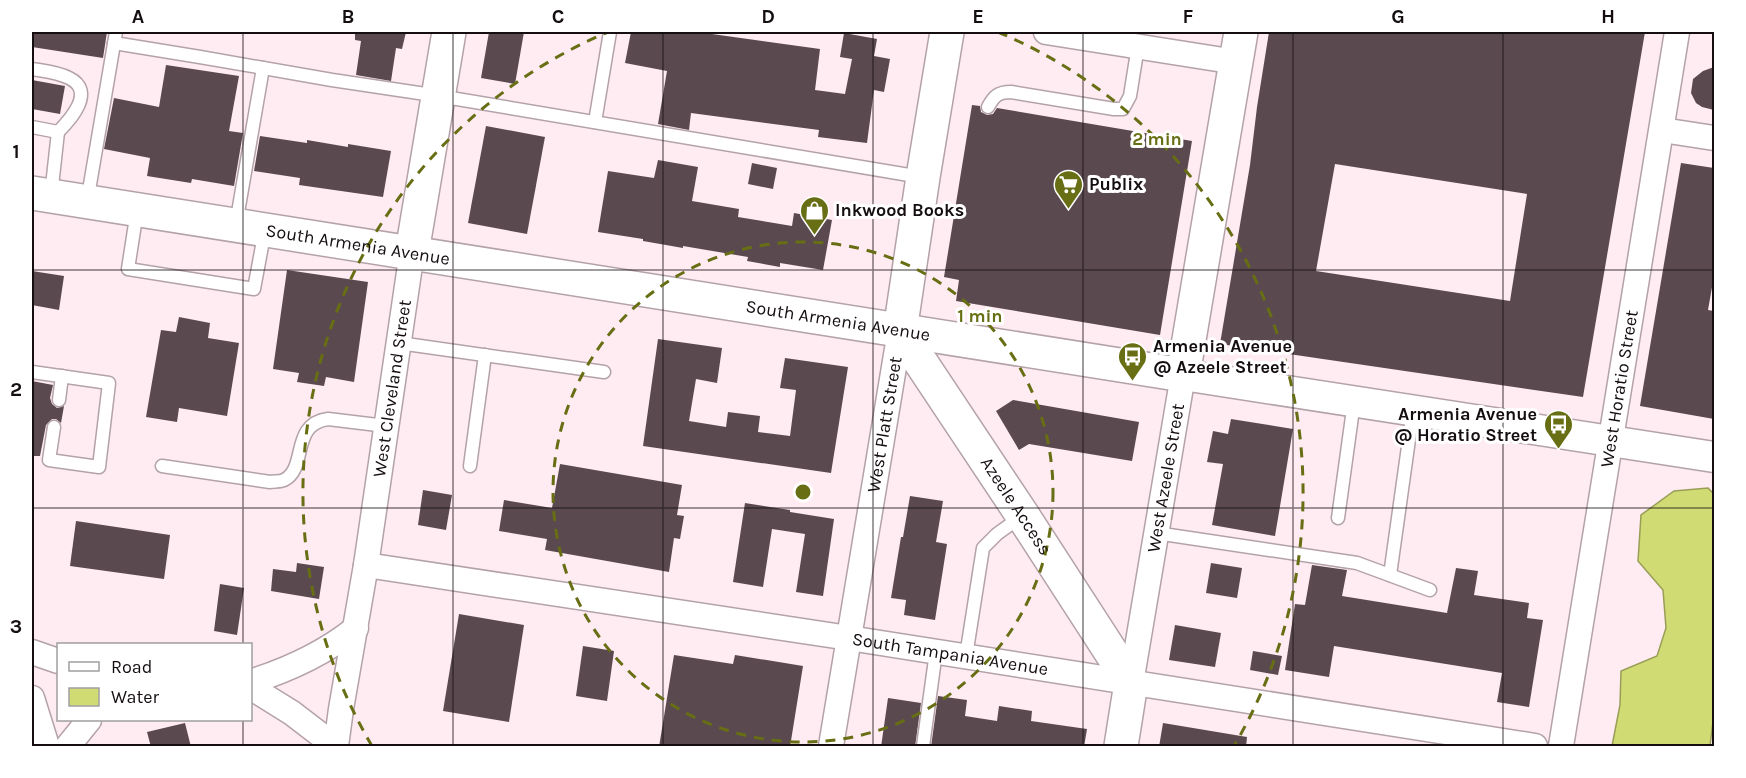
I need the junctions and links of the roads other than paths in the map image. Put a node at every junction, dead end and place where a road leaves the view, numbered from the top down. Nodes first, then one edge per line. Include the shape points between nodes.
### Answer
1 (449, 32) edge
2 (610, 32) edge
3 (947, 32) edge
4 (1046, 32) edge
5 (1677, 32) edge
6 (115, 37) edge
7 (1138, 46) junction
8 (1238, 47) edge
9 (263, 68) junction
10 (32, 69) edge
11 (438, 96) junction
12 (988, 107) dead end
13 (595, 122) junction
14 (32, 127) edge
15 (1662, 130) junction
16 (58, 132) junction
17 (1714, 138) edge
18 (922, 177) junction
19 (41, 195) edge
20 (87, 202) junction
21 (137, 210) junction
22 (251, 227) junction
23 (412, 252) junction
24 (900, 331) junction
25 (399, 343) junction
26 (485, 355) junction
27 (32, 372) edge
28 (604, 372) dead end
29 (1183, 375) junction
30 (62, 376) junction
31 (59, 400) dead end
32 (1354, 401) junction
33 (1413, 410) junction
34 (386, 426) junction
35 (54, 427) dead end
36 (1611, 441) junction
37 (1714, 457) edge
38 (162, 466) dead end
39 (470, 466) dead end
40 (1023, 516) junction
41 (1338, 518) dead end
42 (1156, 533) junction
43 (366, 565) junction
44 (1390, 575) junction
45 (1430, 590) dead end
46 (356, 628) junction
47 (849, 638) junction
48 (32, 652) edge
49 (936, 652) junction
50 (966, 656) junction
51 (57, 661) edge
52 (252, 681) edge
53 (1131, 683) junction
54 (252, 688) edge
55 (32, 698) edge
56 (87, 721) edge
57 (1431, 738) edge
58 (47, 747) edge
59 (68, 747) edge
60 (335, 747) edge
61 (831, 747) edge
62 (923, 747) edge
63 (1121, 747) edge
64 (1535, 747) edge
65 (1561, 747) edge

1 - 11 main road, West Cleveland Street
2 - 13 lane
3 - 18 main road, West Platt Street
4 - 7 street
5 - 15 street, West Horatio Street
6 - 9 lane
6 - 20 lane
7 - 8 street
7 - 12 lane via 1130,96 1123,109 1011,92 994,96
8 - 29 main road, West Azeele Street
9 - 11 lane
9 - 22 lane
10 - 16 lane via 67,76 78,85 81,94 74,117
11 - 13 lane
11 - 23 main road, West Cleveland Street
13 - 18 lane
14 - 16 lane
15 - 17 street
15 - 36 street, West Horatio Street
16 - 19 lane
18 - 24 main road, West Platt Street
19 - 20 main road, South Armenia Avenue
20 - 21 main road, South Armenia Avenue
21 - 22 main road, South Armenia Avenue
21 - 22 lane via 128,269 254,289
22 - 23 main road, South Armenia Avenue
23 - 24 main road, South Armenia Avenue
23 - 25 street, West Cleveland Street
24 - 29 main road, South Armenia Avenue
24 - 40 main road, Azeele Access
24 - 47 street, West Platt Street
25 - 26 lane
25 - 34 street, West Cleveland Street
26 - 28 lane
26 - 39 lane
27 - 30 lane
29 - 32 street, South Armenia Avenue
29 - 42 street, West Azeele Street
30 - 31 lane
30 - 35 lane via 109,383 99,467 49,460
32 - 33 street, South Armenia Avenue
32 - 41 lane
33 - 36 street, South Armenia Avenue
33 - 44 lane
34 - 38 lane via 328,419 312,424 305,433 295,466 282,481
34 - 43 street, West Cleveland Street
36 - 37 street, South Armenia Avenue
36 - 65 street, West Horatio Street
40 - 50 lane via 983,549
40 - 53 main road, Azeele Access
42 - 44 lane via 1357,563
42 - 53 street, West Azeele Street
43 - 46 street, West Cleveland Street
43 - 47 street, South Tampania Avenue
44 - 45 lane
46 - 52 street via 305,660
46 - 60 street, West Cleveland Street
47 - 49 street, South Tampania Avenue
47 - 61 street, West Platt Street
48 - 51 street
49 - 50 street, South Tampania Avenue
49 - 62 lane
50 - 53 street, South Tampania Avenue
53 - 57 street, South Tampania Avenue
53 - 63 main road, West Azeele Street
54 - 60 street
55 - 58 street
56 - 59 street
57 - 64 street, South Tampania Avenue

